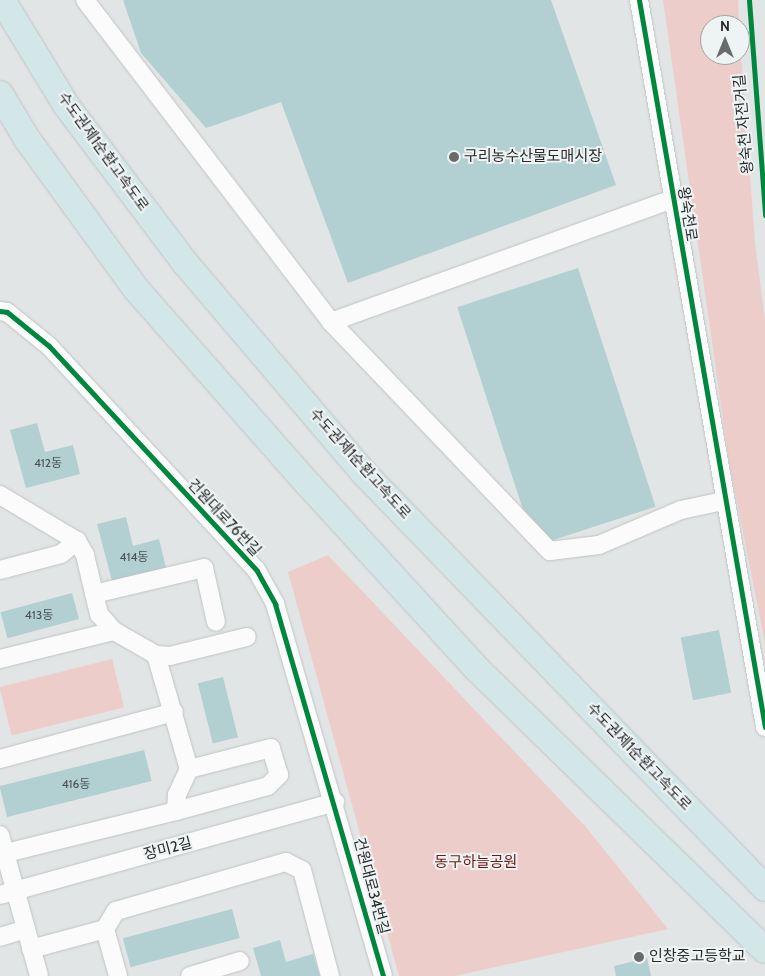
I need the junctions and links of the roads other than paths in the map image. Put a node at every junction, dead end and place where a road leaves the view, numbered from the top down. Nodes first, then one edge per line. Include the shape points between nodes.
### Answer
1 (2, 0) edge
2 (85, 0) edge
3 (639, 0) edge
4 (0, 94) edge
5 (672, 199) junction
6 (0, 311) edge
7 (331, 322) junction
8 (0, 496) edge
9 (723, 501) junction
10 (77, 541) junction
11 (0, 570) edge
12 (94, 594) junction
13 (216, 622) dead end
14 (114, 631) junction
15 (247, 637) dead end
16 (156, 655) junction
17 (0, 659) edge
18 (174, 712) junction
19 (765, 727) edge
20 (0, 759) edge
21 (189, 769) junction
22 (335, 802) junction
23 (176, 811) junction
24 (0, 835) edge
25 (6, 853) junction
26 (765, 888) edge
27 (8, 893) edge
28 (26, 929) junction
29 (105, 929) junction
30 (0, 937) edge
31 (31, 948) junction
32 (765, 950) edge
33 (240, 961) dead end
34 (197, 975) edge
35 (39, 976) edge
36 (118, 976) edge
37 (330, 976) edge
38 (383, 976) edge

1 - 26 highway, 수도권제1순환고속도로 via 66,105 186,264 362,471
2 - 7 street
3 - 5 street, 왕숙천로
4 - 32 highway via 27,139 136,289 478,669
5 - 7 street
5 - 9 street, 왕숙천로
6 - 22 street, 건원대로76번길 via 7,312 49,346 257,571 275,604
7 - 9 street via 550,551 599,545 681,510
8 - 10 street
9 - 19 street, 왕숙천로
10 - 11 street via 61,554
10 - 12 street via 85,555
12 - 13 street via 204,568
12 - 14 street via 99,614
14 - 16 street
14 - 17 street
15 - 16 street via 170,656
16 - 18 street
18 - 20 street
18 - 21 street
21 - 23 street via 177,795
21 - 23 street via 271,748 279,775 268,786
22 - 27 street, 장미2길
22 - 38 street, 건원대로34번길
23 - 25 street
24 - 25 street
25 - 27 street
27 - 28 street
28 - 30 street
28 - 31 street
29 - 31 street
29 - 36 street
29 - 37 street via 116,912 286,862 302,870
31 - 35 street
33 - 34 street

